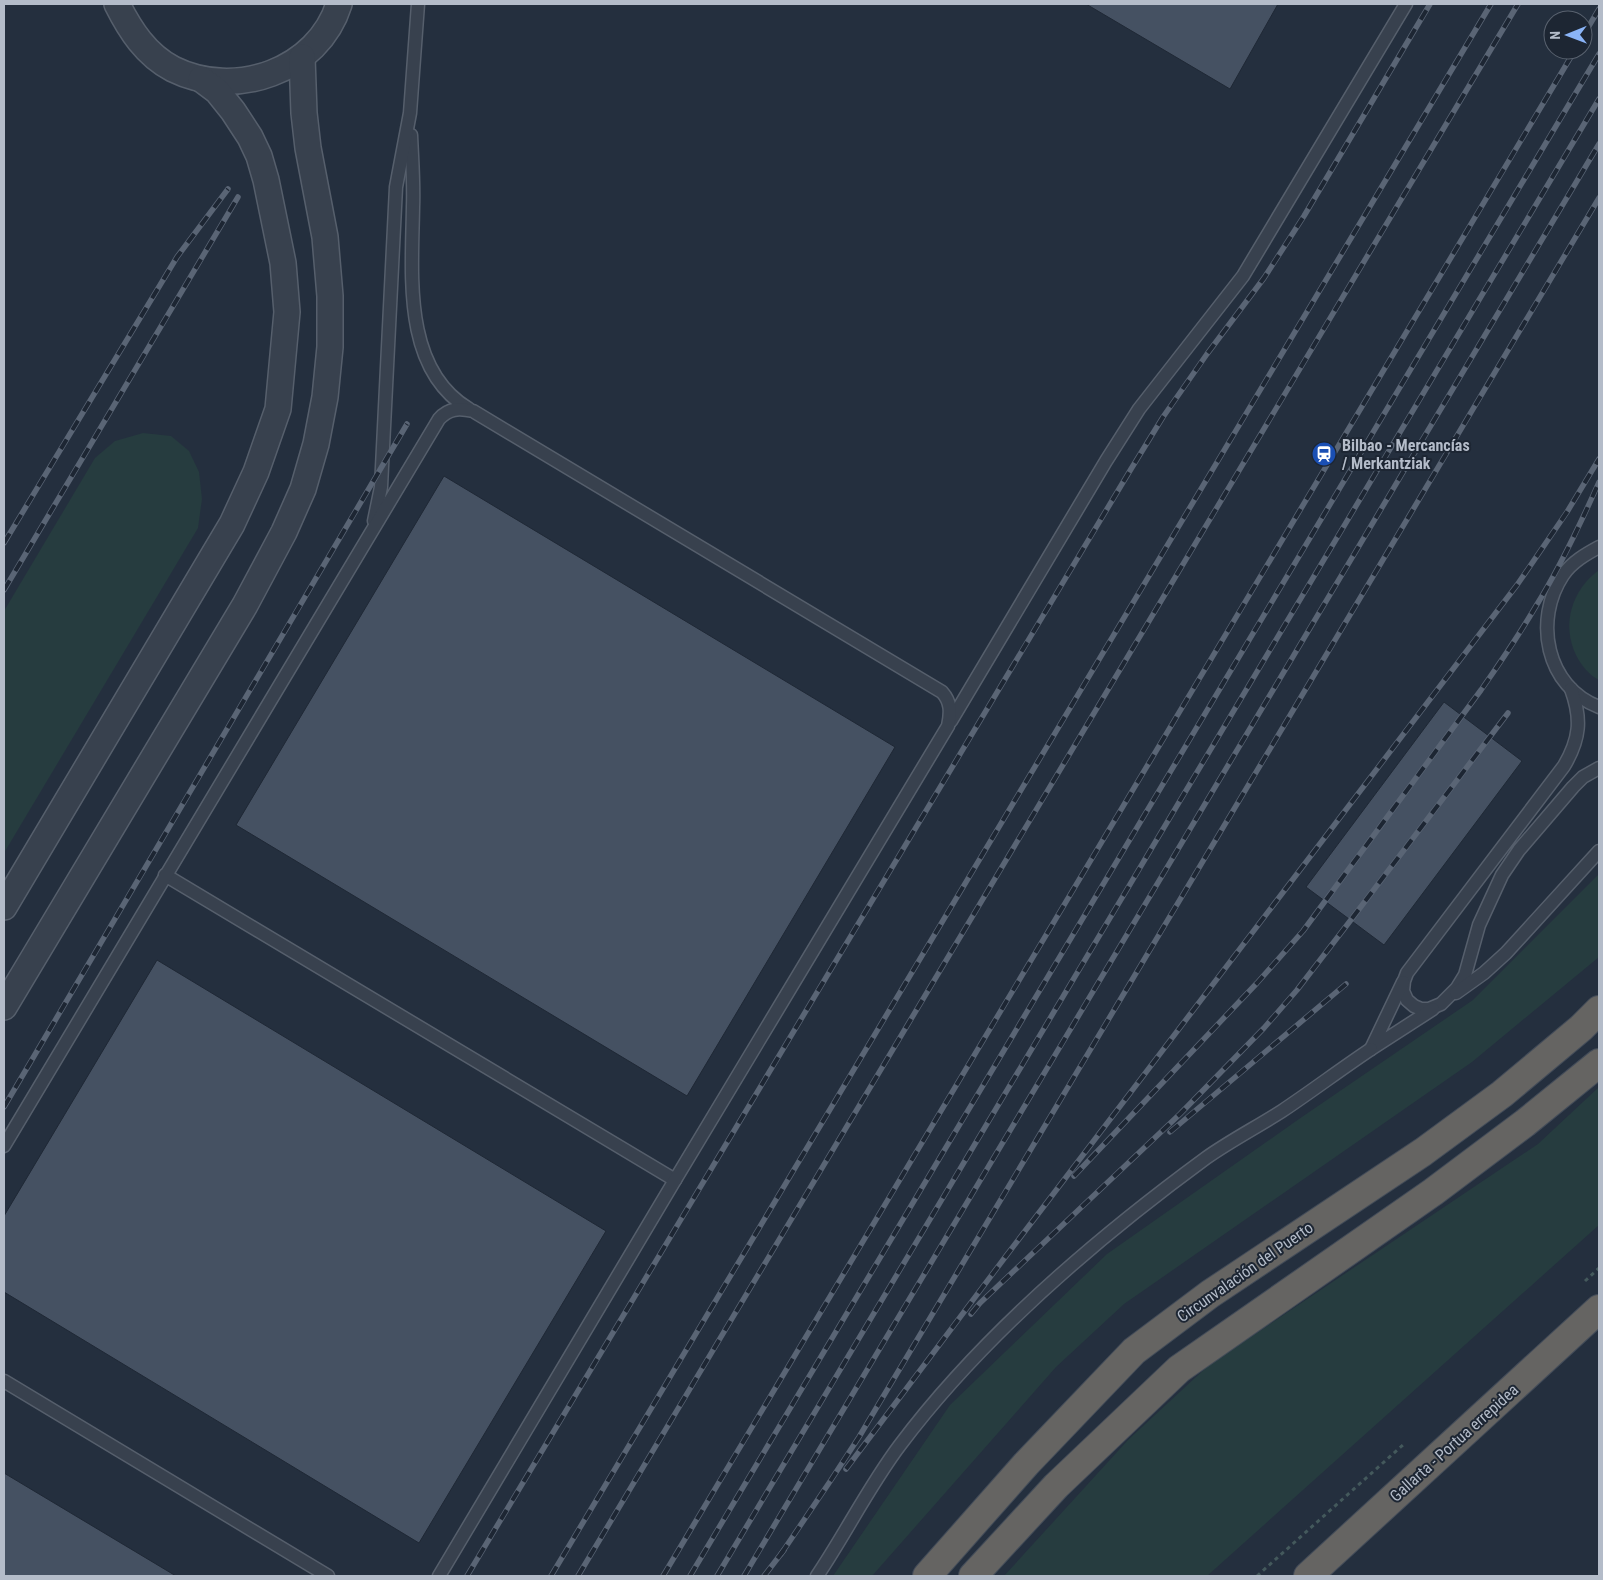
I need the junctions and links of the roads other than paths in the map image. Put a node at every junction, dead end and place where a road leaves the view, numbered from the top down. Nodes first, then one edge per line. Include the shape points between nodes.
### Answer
1 (117, 4) edge
2 (339, 4) edge
3 (418, 4) edge
4 (1406, 4) edge
5 (302, 57) junction
6 (201, 79) junction
7 (410, 113) junction
8 (473, 411) junction
9 (366, 541) junction
10 (1599, 547) edge
11 (1572, 689) junction
12 (1599, 708) edge
13 (948, 726) junction
14 (1599, 768) edge
15 (1599, 851) edge
16 (166, 875) junction
17 (4, 907) edge
18 (1404, 981) junction
19 (1441, 1004) junction
20 (4, 1007) edge
21 (1599, 1010) edge
22 (1371, 1049) junction
23 (1599, 1063) edge
24 (4, 1146) edge
25 (675, 1180) junction
26 (1599, 1309) edge
27 (4, 1381) edge
28 (328, 1576) edge
29 (439, 1576) edge
30 (817, 1576) edge
31 (927, 1576) edge
32 (973, 1576) edge
33 (1308, 1576) edge

1 - 6 street via 129,28 148,51 173,69
2 - 5 street via 322,36
3 - 7 lane
4 - 13 lane via 1243,276 1139,409 1110,454
5 - 6 street via 280,71 254,80
5 - 20 street via 308,148 325,236 330,296 330,348 324,397 316,444 303,489 246,605
6 - 17 street via 217,91 250,137 266,180 283,263 287,312 278,409 256,472 232,524
7 - 8 lane via 414,185 412,293 417,329 426,358 440,382 456,401
7 - 9 lane via 396,186 381,487
8 - 9 lane via 453,409 439,419
8 - 13 lane via 942,692 950,705
9 - 16 lane
10 - 11 lane via 1582,556 1564,574 1552,596 1546,620 1548,646 1556,669
11 - 12 lane
11 - 18 lane via 1578,712 1577,739 1564,766 1411,966
13 - 25 lane
14 - 19 lane via 1573,787 1502,875 1479,925 1465,975
15 - 19 lane via 1506,953
16 - 24 lane
16 - 25 lane
18 - 19 lane via 1403,991 1414,1006 1428,1009
18 - 22 lane
19 - 22 lane
21 - 31 highway, Circunvalación del Puerto via 1502,1094 1423,1152 1210,1294 1134,1351 1026,1464
22 - 30 lane via 1283,1110 1207,1157 1100,1241 976,1355 900,1445
23 - 32 highway via 1433,1192 1179,1369 1056,1486
25 - 29 lane
26 - 33 highway, Gallarta - Portua errepidea
27 - 28 lane

